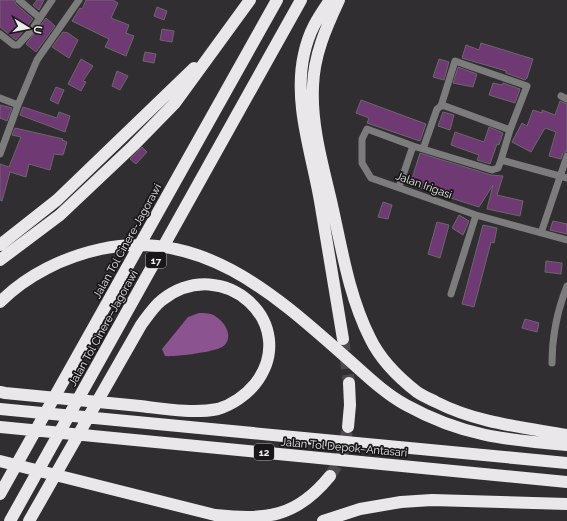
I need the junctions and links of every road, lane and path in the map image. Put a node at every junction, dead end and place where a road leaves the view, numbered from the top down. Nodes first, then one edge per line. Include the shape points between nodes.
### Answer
1 (19, 0) edge
2 (52, 0) edge
3 (78, 0) edge
4 (250, 0) edge
5 (278, 0) edge
6 (301, 0) edge
7 (330, 0) edge
8 (338, 0) edge
9 (40, 18) junction
10 (0, 34) edge
11 (216, 46) junction
12 (0, 98) edge
13 (18, 105) junction
14 (441, 106) junction
15 (510, 130) junction
16 (413, 146) junction
17 (423, 149) junction
18 (0, 154) edge
19 (567, 156) edge
20 (501, 160) junction
21 (559, 176) junction
22 (567, 178) edge
23 (398, 187) junction
24 (476, 215) junction
25 (541, 233) junction
26 (567, 240) edge
27 (0, 245) edge
28 (0, 260) edge
29 (567, 286) edge
30 (451, 294) dead end
31 (0, 302) edge
32 (343, 339) tunnel mouth
33 (552, 362) dead end
34 (349, 383) tunnel mouth
35 (2, 392) edge
36 (0, 409) edge
37 (0, 427) edge
38 (348, 427) tunnel mouth
39 (567, 435) edge
40 (567, 445) edge
41 (0, 461) edge
42 (567, 463) edge
43 (330, 476) tunnel mouth
44 (567, 482) edge
45 (0, 494) edge
46 (567, 504) edge
47 (10, 521) edge
48 (29, 521) edge
49 (323, 521) edge

1 - 9 street
2 - 9 street
3 - 13 street via 37,60
4 - 11 highway
5 - 45 highway, Jalan Tol Cinere-Jagorawi / 17
6 - 47 highway, Jalan Tol Cinere–Jagorawi / 17
7 - 32 highway via 312,27 304,55 301,86 304,121
8 - 39 highway via 316,59 313,113 352,294 370,339 391,368 418,393 449,408 487,421
9 - 10 street via 18,45 14,45
11 - 27 highway via 57,200
11 - 28 highway via 175,103 133,146 60,215
12 - 13 street
13 - 18 street
14 - 15 street
14 - 15 street via 455,61 527,86
14 - 17 street via 437,109
15 - 20 street
16 - 17 street
16 - 23 street
16 - 23 street, Jalan Irigasi via 367,129 362,139 362,163 371,178
17 - 20 street via 492,170 498,168
19 - 21 street
20 - 21 street
21 - 22 street
21 - 25 street
23 - 24 street, Jalan Irigasi
24 - 25 street, Jalan Irigasi
24 - 30 street
25 - 26 street, Jalan Irigasi
29 - 33 street via 555,325
31 - 40 highway via 39,273 76,255 142,245 178,249 224,265 249,278 293,311 375,383 405,405 450,426 482,435
34 - 38 highway
35 - 48 highway via 127,405 202,411 219,408 249,391 261,376 267,362 269,345 265,326 256,308 244,296 228,287 210,284 187,285 161,300 141,325
36 - 42 highway, Jalan Tol Depok–Antasari / 12
37 - 44 highway, Jalan Tol Depok–Antasari / 12
41 - 43 highway via 214,515 241,517 273,515 294,508 316,492
46 - 49 highway via 432,500 401,502 360,509

